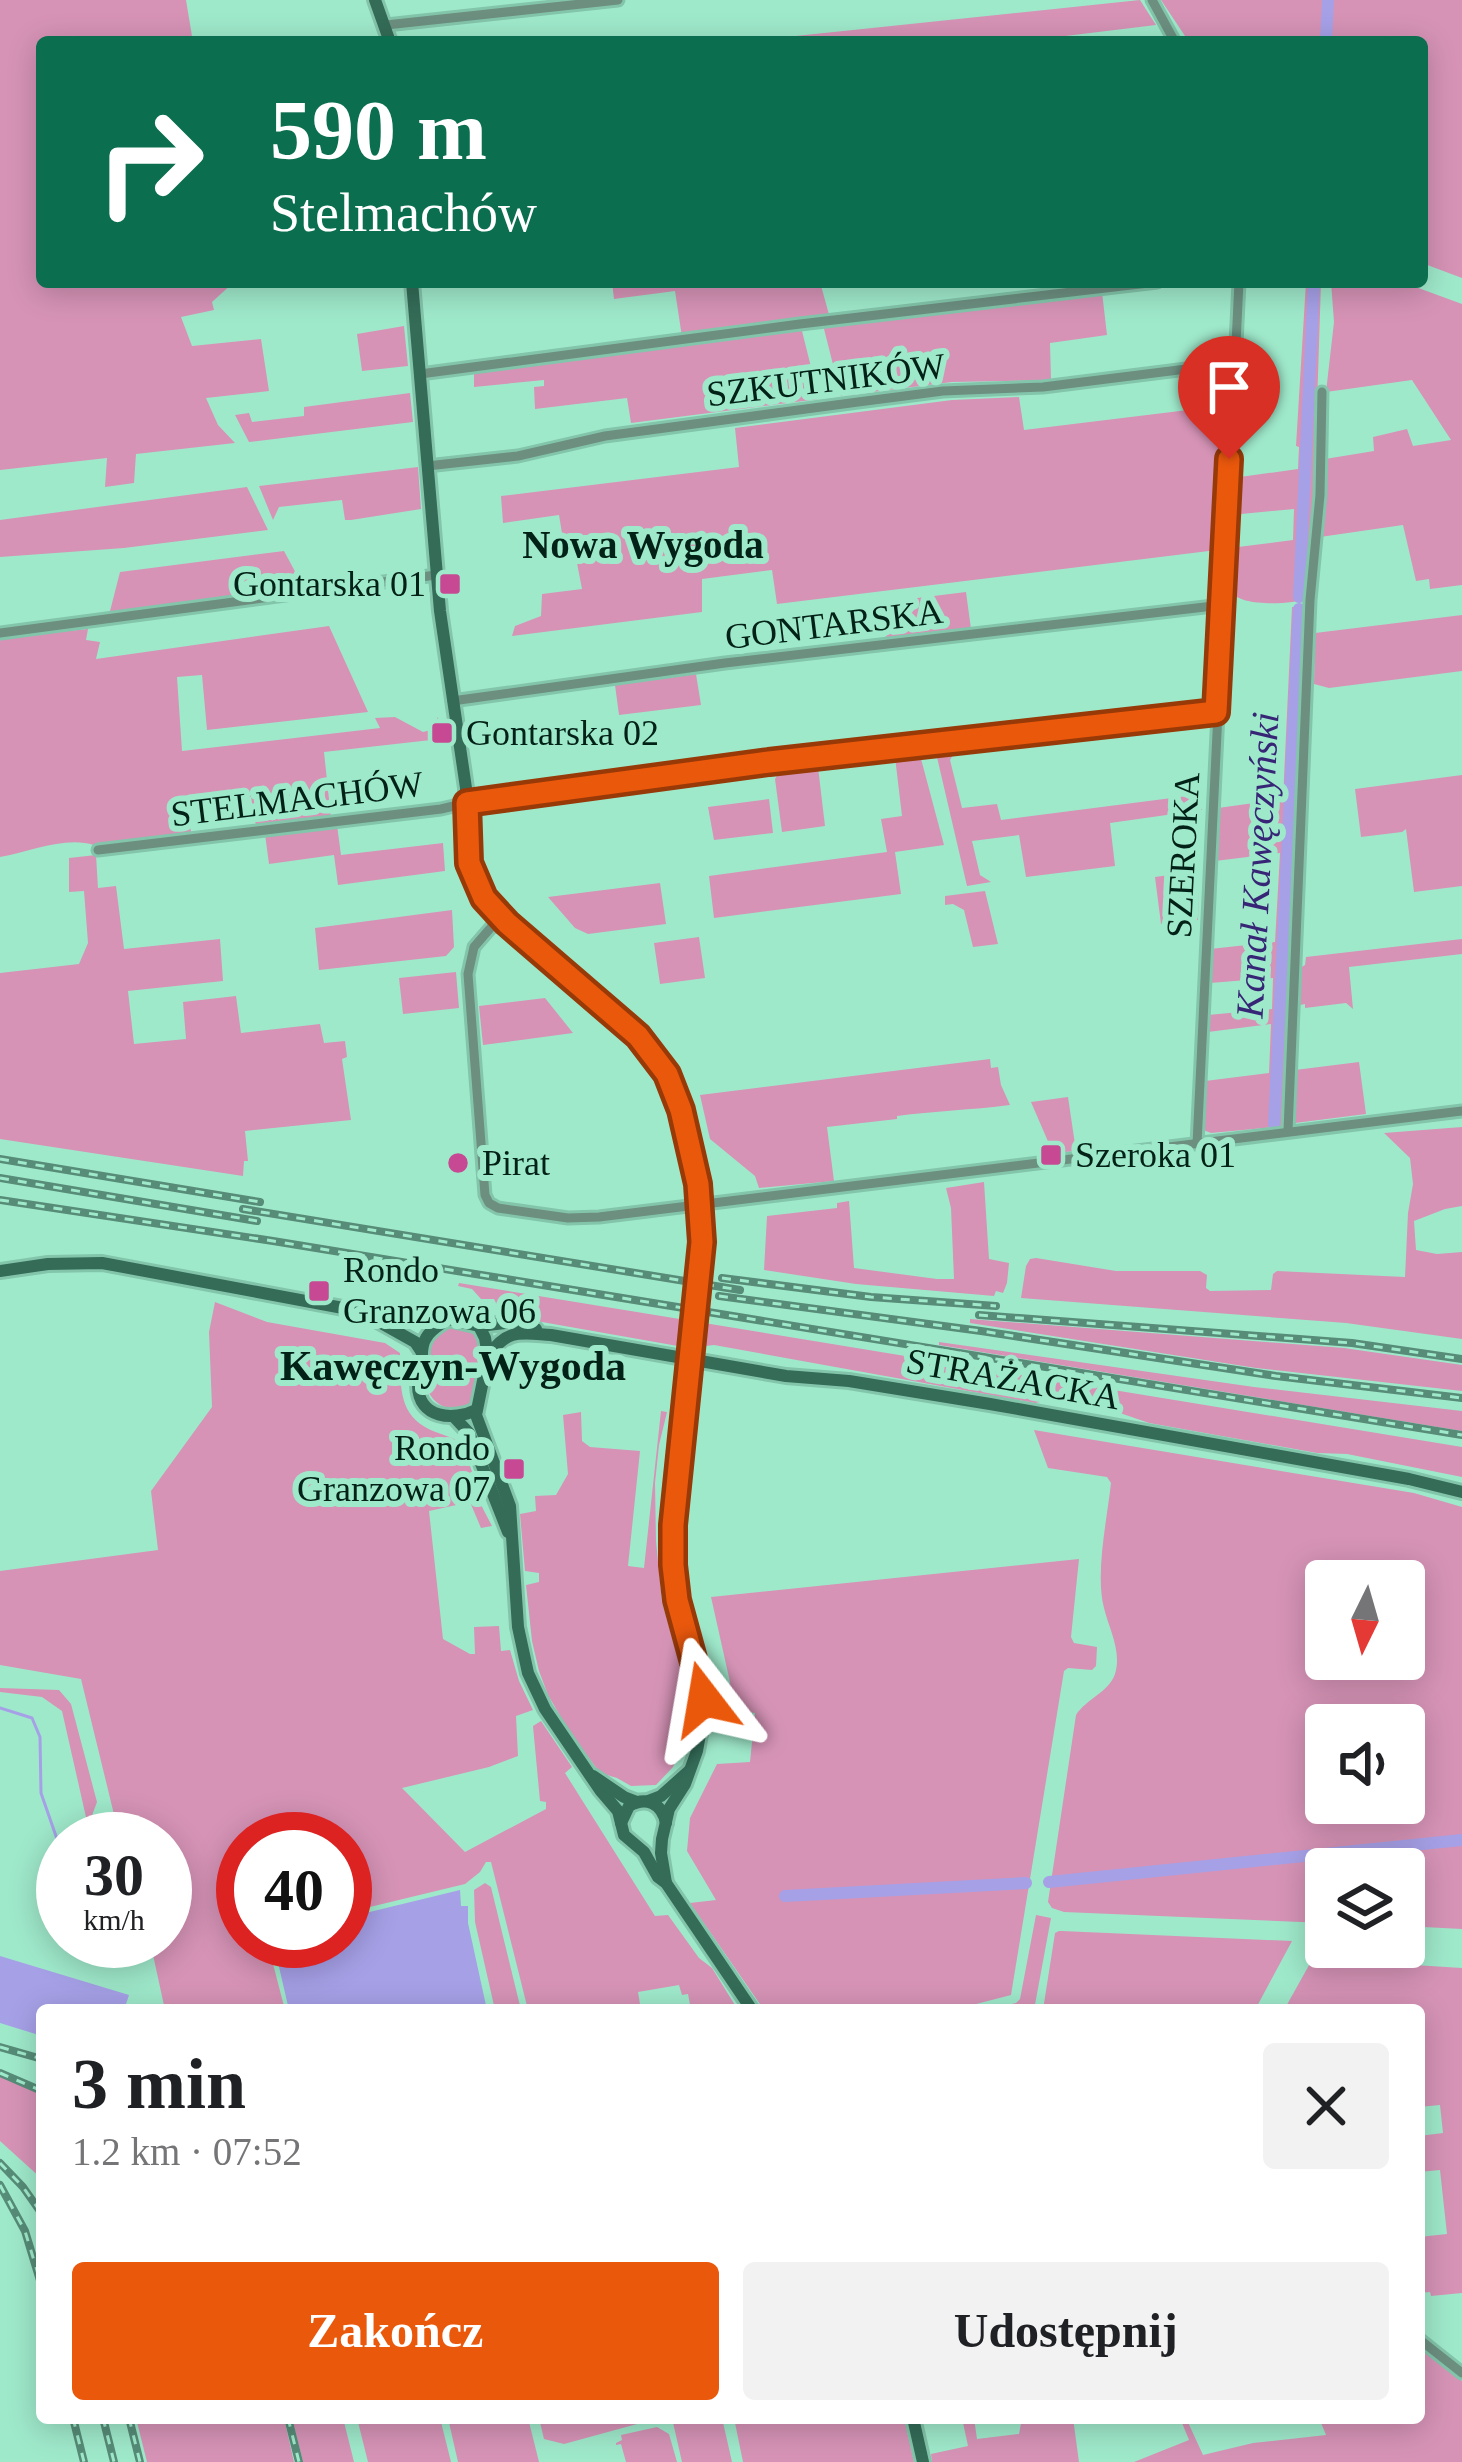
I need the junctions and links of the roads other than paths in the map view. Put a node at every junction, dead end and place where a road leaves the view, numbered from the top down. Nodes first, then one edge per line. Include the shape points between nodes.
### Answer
1 (374, 0) edge
2 (618, 0) edge
3 (1152, 0) edge
4 (386, 25) junction
5 (389, 36) edge
6 (1172, 36) edge
7 (413, 288) edge
8 (1106, 288) edge
9 (1239, 288) edge
10 (1234, 363) junction
11 (420, 374) junction
12 (1322, 392) dead end
13 (427, 466) junction
14 (436, 575) junction
15 (1222, 605) junction
16 (0, 633) edge
17 (452, 701) junction
18 (1216, 712) junction
19 (467, 803) junction
20 (98, 850) dead end
21 (500, 917) junction
22 (1462, 1111) edge
23 (1288, 1131) junction
24 (1196, 1144) junction
25 (0, 1271) edge
26 (359, 1310) junction
27 (448, 1319) junction
28 (479, 1326) junction
29 (551, 1335) junction
30 (421, 1351) junction
31 (488, 1356) junction
32 (476, 1409) junction
33 (455, 1418) junction
34 (1462, 1492) edge
35 (511, 1539) junction
36 (689, 1770) junction
37 (592, 1776) junction
38 (643, 1802) junction
39 (621, 1824) junction
40 (665, 1830) junction
41 (632, 1843) junction
42 (667, 1883) junction
43 (748, 2004) edge
44 (1425, 2344) edge
45 (1462, 2373) edge
46 (915, 2424) edge
47 (923, 2462) edge

1 - 4 street
2 - 4 street
3 - 6 street
4 - 5 street
7 - 11 street
8 - 11 street
9 - 10 street, SZEROKA
10 - 13 street, SZKUTNIKÓW via 879,399
10 - 15 street, SZEROKA
11 - 13 street
12 - 23 street
13 - 14 street
14 - 16 street
14 - 17 street
15 - 17 street, GONTARSKA
15 - 18 street, SZEROKA
17 - 19 street
18 - 19 street, STELMACHÓW
18 - 24 street, SZEROKA
19 - 20 street, STELMACHÓW
19 - 21 street via 471,872
21 - 24 street via 474,947 468,974 484,1188 498,1208 587,1218
21 - 36 street, bridge via 654,1054 677,1098 696,1172 701,1250 673,1525 677,1600 704,1706
22 - 23 street
23 - 24 street
25 - 26 street via 102,1263
26 - 27 street
26 - 30 street
27 - 28 street
27 - 30 street
28 - 29 street, STRAŻACKA via 513,1322
28 - 31 street
29 - 31 street, STRAŻACKA via 513,1333
29 - 34 street, STRAŻACKA via 990,1404
30 - 33 street via 421,1399
31 - 32 street
32 - 33 street
32 - 35 street via 510,1506
33 - 35 street via 469,1433
35 - 37 street via 525,1665
36 - 38 street
36 - 40 street
37 - 38 street
37 - 39 street
38 - 39 street via 625,1811
38 - 40 street via 662,1810
39 - 41 street
40 - 41 street via 650,1846
40 - 42 street
41 - 42 street
42 - 43 street
44 - 45 street
46 - 47 street

